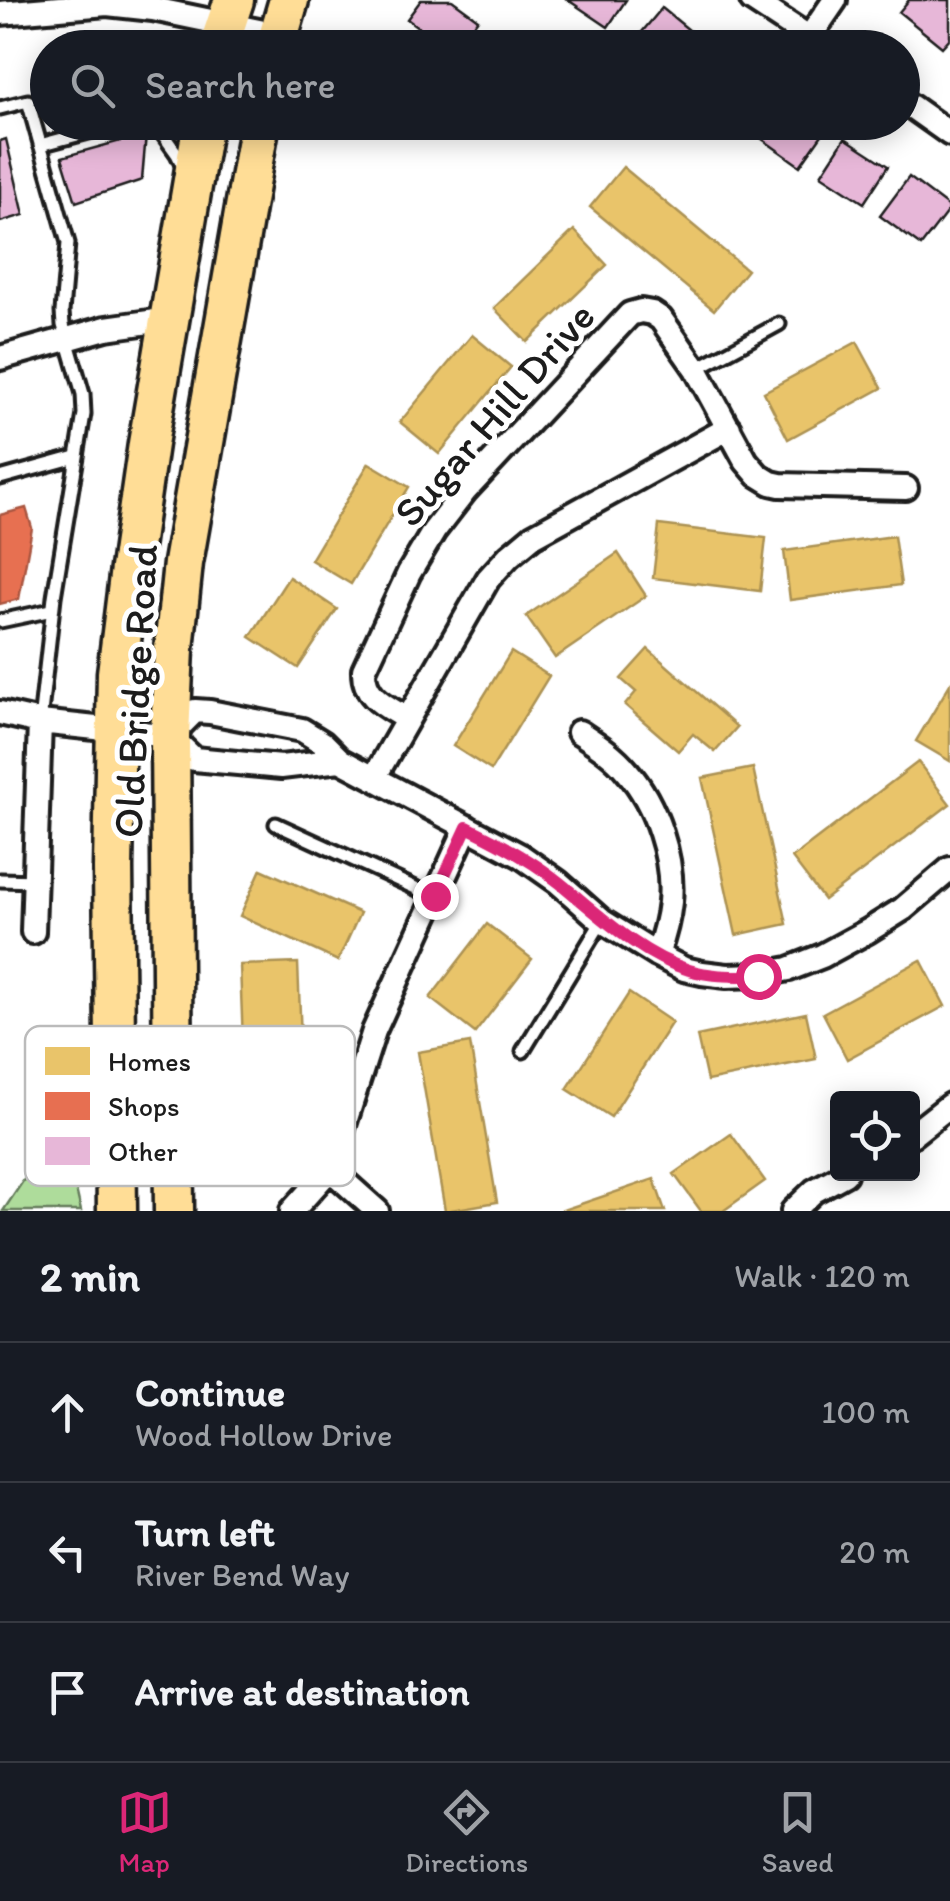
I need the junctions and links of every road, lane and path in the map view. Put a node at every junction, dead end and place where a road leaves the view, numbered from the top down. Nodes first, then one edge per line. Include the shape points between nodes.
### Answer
1 (752, 0) edge
2 (836, 0) edge
3 (0, 13) edge
4 (226, 24) edge
5 (281, 27) edge
6 (797, 30) edge
7 (823, 30) edge
8 (0, 108) edge
9 (30, 108) edge
10 (920, 113) edge
11 (950, 134) edge
12 (39, 140) edge
13 (59, 140) edge
14 (168, 140) edge
15 (200, 140) edge
16 (257, 140) edge
17 (40, 145) junction
18 (192, 186) junction
19 (171, 319) junction
20 (778, 324) dead end
21 (66, 339) junction
22 (0, 358) edge
23 (696, 369) junction
24 (729, 428) junction
25 (76, 457) junction
26 (0, 478) edge
27 (906, 488) dead end
28 (52, 610) junction
29 (0, 620) edge
30 (0, 714) edge
31 (407, 719) junction
32 (40, 722) junction
33 (116, 731) junction
34 (579, 732) dead end
35 (170, 736) junction
36 (340, 760) junction
37 (374, 778) junction
38 (276, 824) dead end
39 (467, 827) junction
40 (950, 869) edge
41 (0, 880) edge
42 (36, 881) junction
43 (435, 896) junction
44 (602, 920) junction
45 (33, 932) dead end
46 (658, 956) junction
47 (115, 1026) edge
48 (172, 1026) edge
49 (524, 1051) dead end
50 (355, 1091) edge
51 (950, 1105) edge
52 (920, 1129) edge
53 (832, 1181) edge
54 (117, 1186) edge
55 (174, 1186) edge
56 (315, 1186) edge
57 (349, 1186) edge
58 (117, 1211) edge
59 (174, 1211) edge
60 (292, 1211) edge
61 (377, 1211) edge
62 (794, 1211) edge

1 - 6 street
2 - 7 street
3 - 4 street via 107,4
4 - 5 street
8 - 9 lane via 28,101
10 - 11 street
12 - 17 lane
13 - 17 lane
14 - 18 lane
15 - 18 main road, Old Bridge Road
16 - 35 main road, Old Bridge Road via 183,563
17 - 21 lane via 68,243
18 - 19 main road, Old Bridge Road
19 - 21 street
19 - 33 main road, Old Bridge Road via 130,568
20 - 23 lane
21 - 22 street
21 - 25 lane via 83,394
23 - 24 street, Sugar Hill Drive
23 - 31 street, Sugar Hill Drive via 661,319 630,314 464,491 409,573 364,670 368,693
24 - 27 street, Sugar Hill Drive via 746,461 771,483
24 - 31 street via 533,536 509,556 488,580
25 - 26 lane
25 - 28 lane
28 - 29 lane
28 - 32 lane
30 - 32 street
31 - 37 street
32 - 33 street
32 - 42 street
33 - 35 street
33 - 47 main road, Old Bridge Road
34 - 46 street via 629,773 659,830 670,898
35 - 36 street via 194,759 280,767
35 - 36 street via 195,712 210,712 302,730
35 - 48 main road, Old Bridge Road
36 - 37 street
37 - 39 street
38 - 43 lane
39 - 43 street
39 - 44 street via 521,856
40 - 46 street via 868,932 789,969 727,976
41 - 42 lane
42 - 45 street
43 - 50 street via 374,1031
44 - 46 street
44 - 49 lane
51 - 52 street
53 - 62 street
54 - 58 main road, Old Bridge Road
55 - 59 main road, Old Bridge Road
56 - 60 street
57 - 61 street

